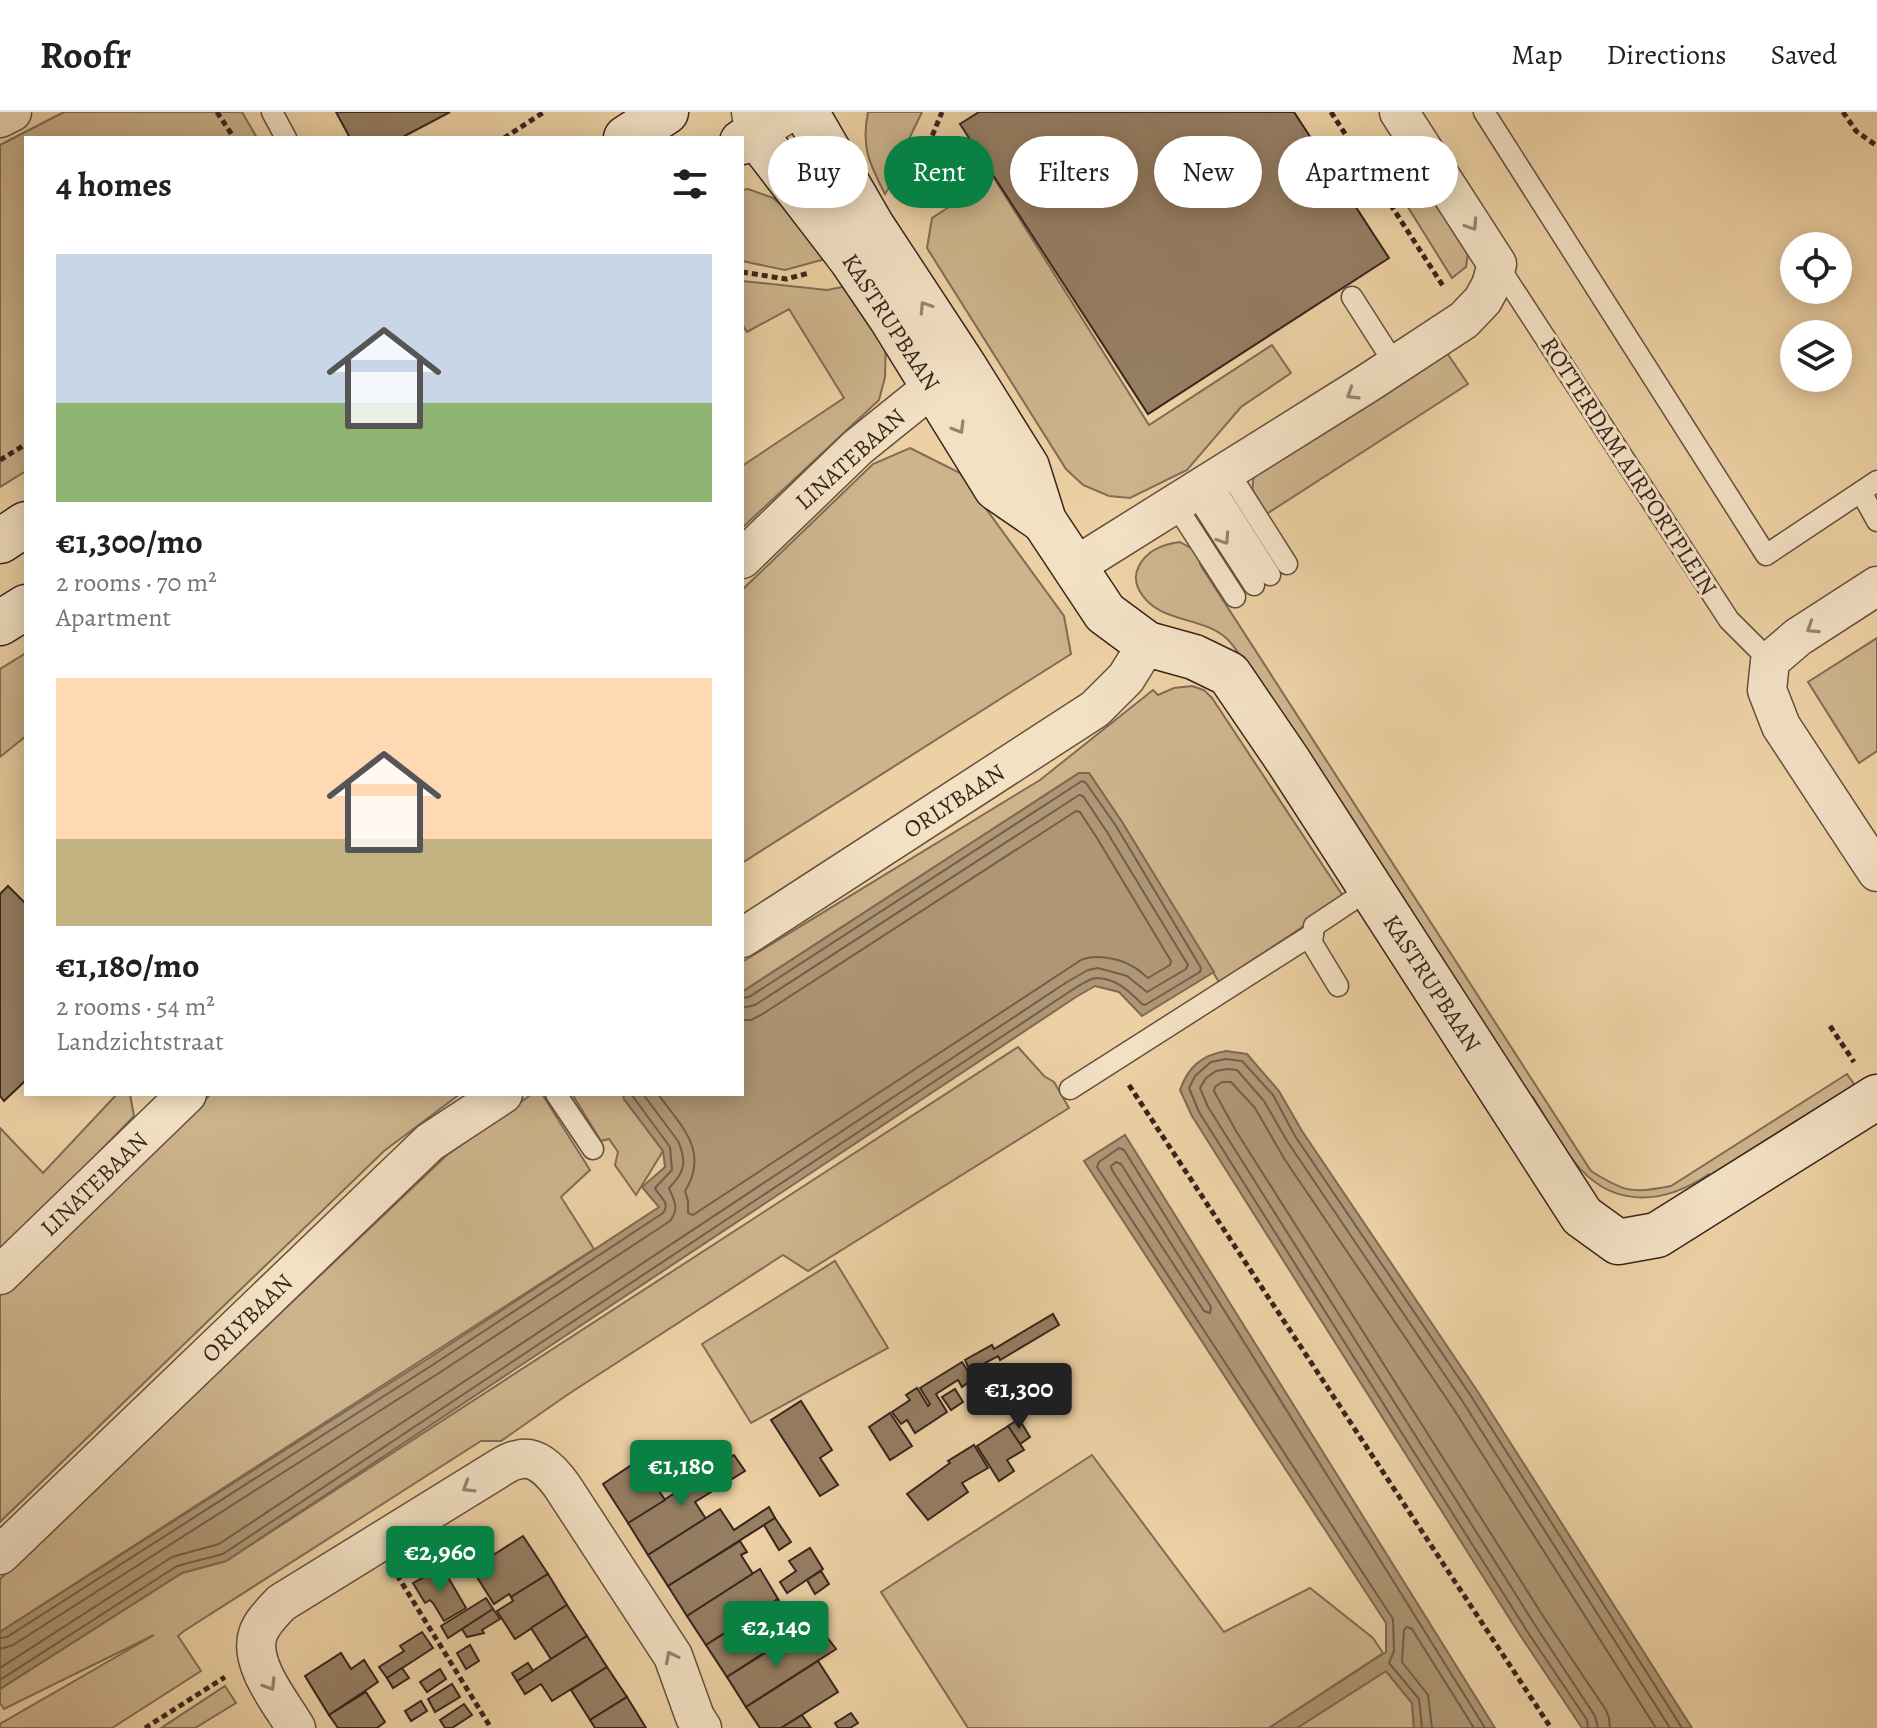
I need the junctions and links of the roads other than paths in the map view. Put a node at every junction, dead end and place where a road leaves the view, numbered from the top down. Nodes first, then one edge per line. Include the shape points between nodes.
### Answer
1 (12, 112) edge
2 (272, 112) edge
3 (666, 112) edge
4 (806, 112) edge
5 (1399, 112) edge
6 (1484, 112) edge
7 (0, 118) edge
8 (759, 125) edge
9 (285, 136) edge
10 (629, 136) edge
11 (1497, 264) junction
12 (1352, 297) dead end
13 (1396, 366) junction
14 (948, 374) junction
15 (1869, 486) edge
16 (1202, 487) junction
17 (1877, 521) edge
18 (24, 525) edge
19 (0, 541) edge
20 (744, 557) edge
21 (1074, 567) junction
22 (1877, 586) edge
23 (1235, 597) dead end
24 (24, 608) edge
25 (0, 623) edge
26 (1147, 644) junction
27 (1770, 661) junction
28 (1877, 872) edge
29 (1371, 888) junction
30 (1313, 934) junction
31 (744, 937) edge
32 (1338, 986) dead end
33 (1070, 1089) dead end
34 (500, 1096) edge
35 (557, 1096) edge
36 (178, 1097) edge
37 (1877, 1097) edge
38 (593, 1149) dead end
39 (0, 1275) edge
40 (0, 1555) edge
41 (296, 1728) edge
42 (702, 1728) edge

1 - 7 street
2 - 9 lane
3 - 10 main road
14 -> 4 main road, KASTRUPBAAN
5 -> 11 street, ROTTERDAM AIRPORTPLEIN
6 - 15 lane via 1766,555
8 - 14 main road, KASTRUPBAAN via 891,318
11 - 13 street via 1483,300 1464,320
11 - 27 lane, ROTTERDAM AIRPORTPLEIN via 1729,620
12 - 13 lane
13 -> 16 street
14 - 20 street, LINATEBAAN via 858,447
14 - 21 main road, KASTRUPBAAN via 1027,467 1044,521
15 - 17 lane
16 -> 16 lane via 1270,575
16 - 21 street
16 - 23 lane
18 - 19 main road
21 - 26 main road, KASTRUPBAAN via 1105,613
22 -> 27 street
24 - 25 main road
26 - 29 main road, KASTRUPBAAN via 1229,674
26 - 31 street, ORLYBAAN via 1126,678 1095,709
27 - 28 street via 1767,690 1781,726
29 - 30 lane via 1314,926
29 - 37 main road, KASTRUPBAAN via 1582,1216 1618,1242 1657,1235
30 - 32 lane via 1312,943
30 - 33 lane
34 - 40 street, ORLYBAAN via 430,1142
35 - 38 lane
36 - 39 street, LINATEBAAN
42 -> 41 street via 673,1656 554,1475 527,1459 498,1469 281,1603 264,1621 257,1646 260,1668

